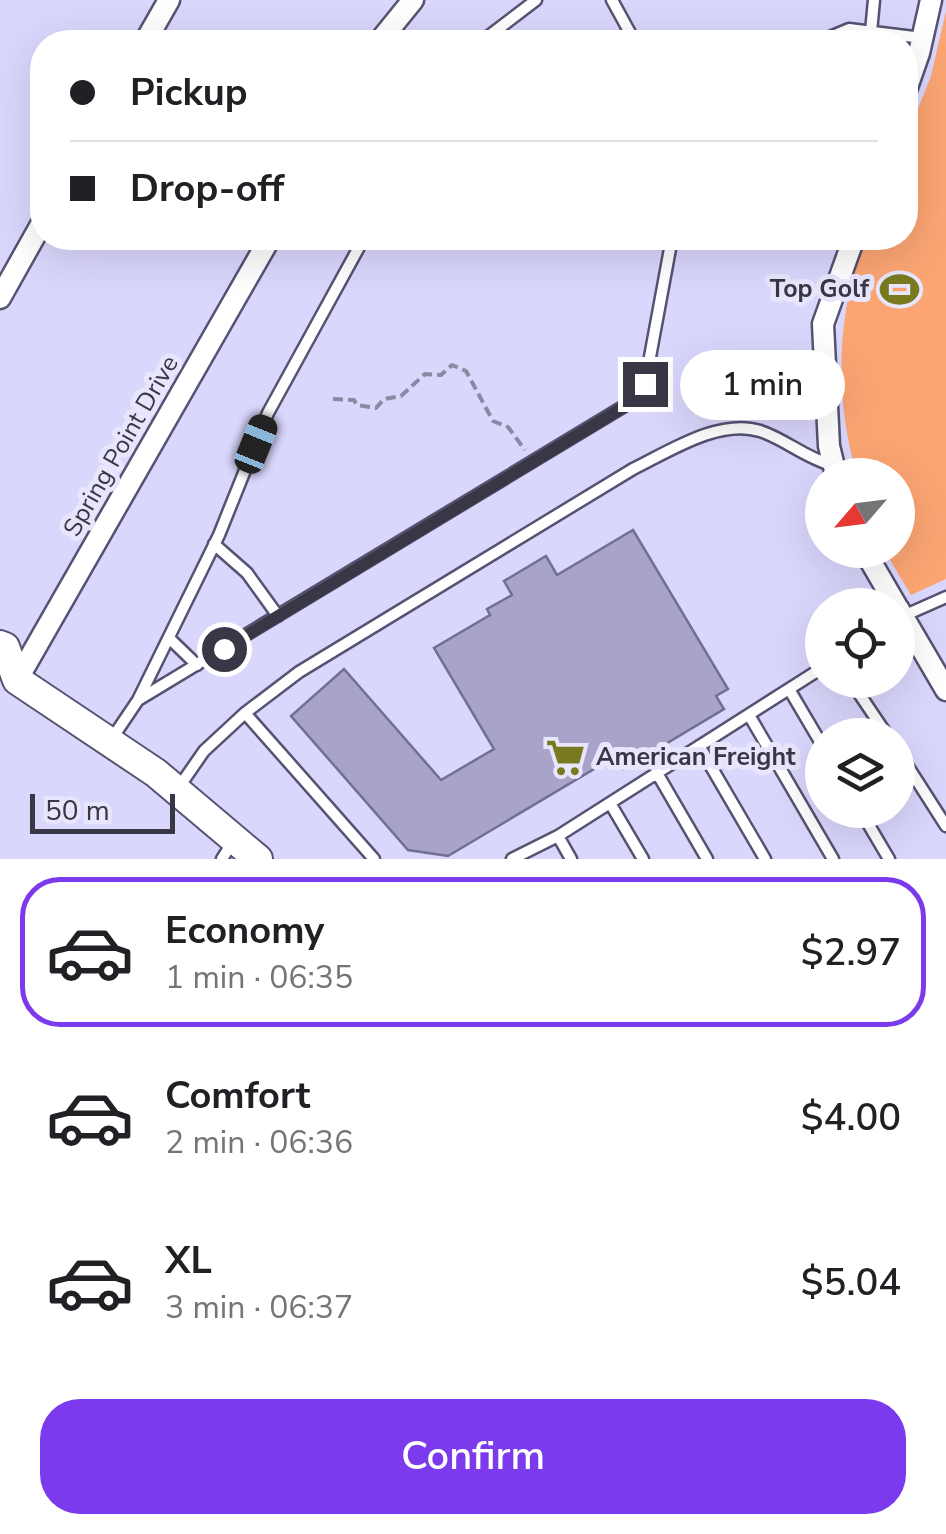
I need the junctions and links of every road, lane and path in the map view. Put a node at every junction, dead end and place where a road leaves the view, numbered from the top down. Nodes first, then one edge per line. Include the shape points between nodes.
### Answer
1 (169, 0) edge
2 (414, 0) edge
3 (536, 0) edge
4 (612, 0) edge
5 (874, 0) edge
6 (931, 0) edge
7 (151, 30) edge
8 (389, 30) edge
9 (497, 30) edge
10 (628, 30) edge
11 (871, 30) edge
12 (918, 38) edge
13 (922, 38) junction
14 (918, 51) edge
15 (30, 242) edge
16 (263, 250) edge
17 (357, 250) edge
18 (670, 250) edge
19 (850, 250) edge
20 (2, 288) edge
21 (332, 400) dead end
22 (810, 458) edge
23 (831, 458) edge
24 (534, 461) junction
25 (214, 544) junction
26 (946, 598) edge
27 (915, 607) edge
28 (278, 616) junction
29 (915, 637) edge
30 (169, 638) junction
31 (0, 645) edge
32 (196, 665) junction
33 (942, 676) edge
34 (805, 678) edge
35 (8, 684) edge
36 (789, 688) junction
37 (138, 700) junction
38 (245, 713) junction
39 (749, 715) junction
40 (806, 718) edge
41 (110, 740) junction
42 (699, 746) junction
43 (657, 773) junction
44 (915, 778) edge
45 (177, 790) junction
46 (610, 803) junction
47 (946, 826) edge
48 (871, 828) edge
49 (558, 836) junction
50 (228, 849) edge
51 (258, 859) edge
52 (374, 859) edge
53 (512, 859) edge
54 (571, 859) edge
55 (643, 859) edge
56 (706, 859) edge
57 (764, 859) edge
58 (833, 859) edge
59 (889, 859) edge

1 - 7 street
2 - 8 street
3 - 9 lane
4 - 10 lane
5 - 11 lane
6 - 13 street
12 - 13 lane
13 - 14 street
15 - 20 street
16 - 35 street, Spring Point Drive
17 - 25 lane via 268,413
18 - 24 lane via 645,384 632,402
19 - 23 street via 823,324
21 - 24 path via 376,408 425,374 452,366 466,371 493,421 508,427
22 - 38 lane via 744,427 672,450 300,672
24 - 28 lane
25 - 28 lane via 248,574
25 - 30 lane
26 - 27 lane
28 - 32 lane
29 - 33 street
30 - 32 lane
30 - 37 lane
31 - 35 main road
32 - 37 lane
34 - 36 lane
35 - 41 main road
36 - 39 lane
36 - 40 lane
37 - 41 lane
38 - 45 lane via 204,751
38 - 52 lane
39 - 42 lane
39 - 58 lane
41 - 45 main road
42 - 43 lane
42 - 57 lane
43 - 46 lane
43 - 56 lane
44 - 47 lane
45 - 50 main road
46 - 49 lane
46 - 55 lane
48 - 59 lane
49 - 53 lane
49 - 54 lane
50 - 51 main road

